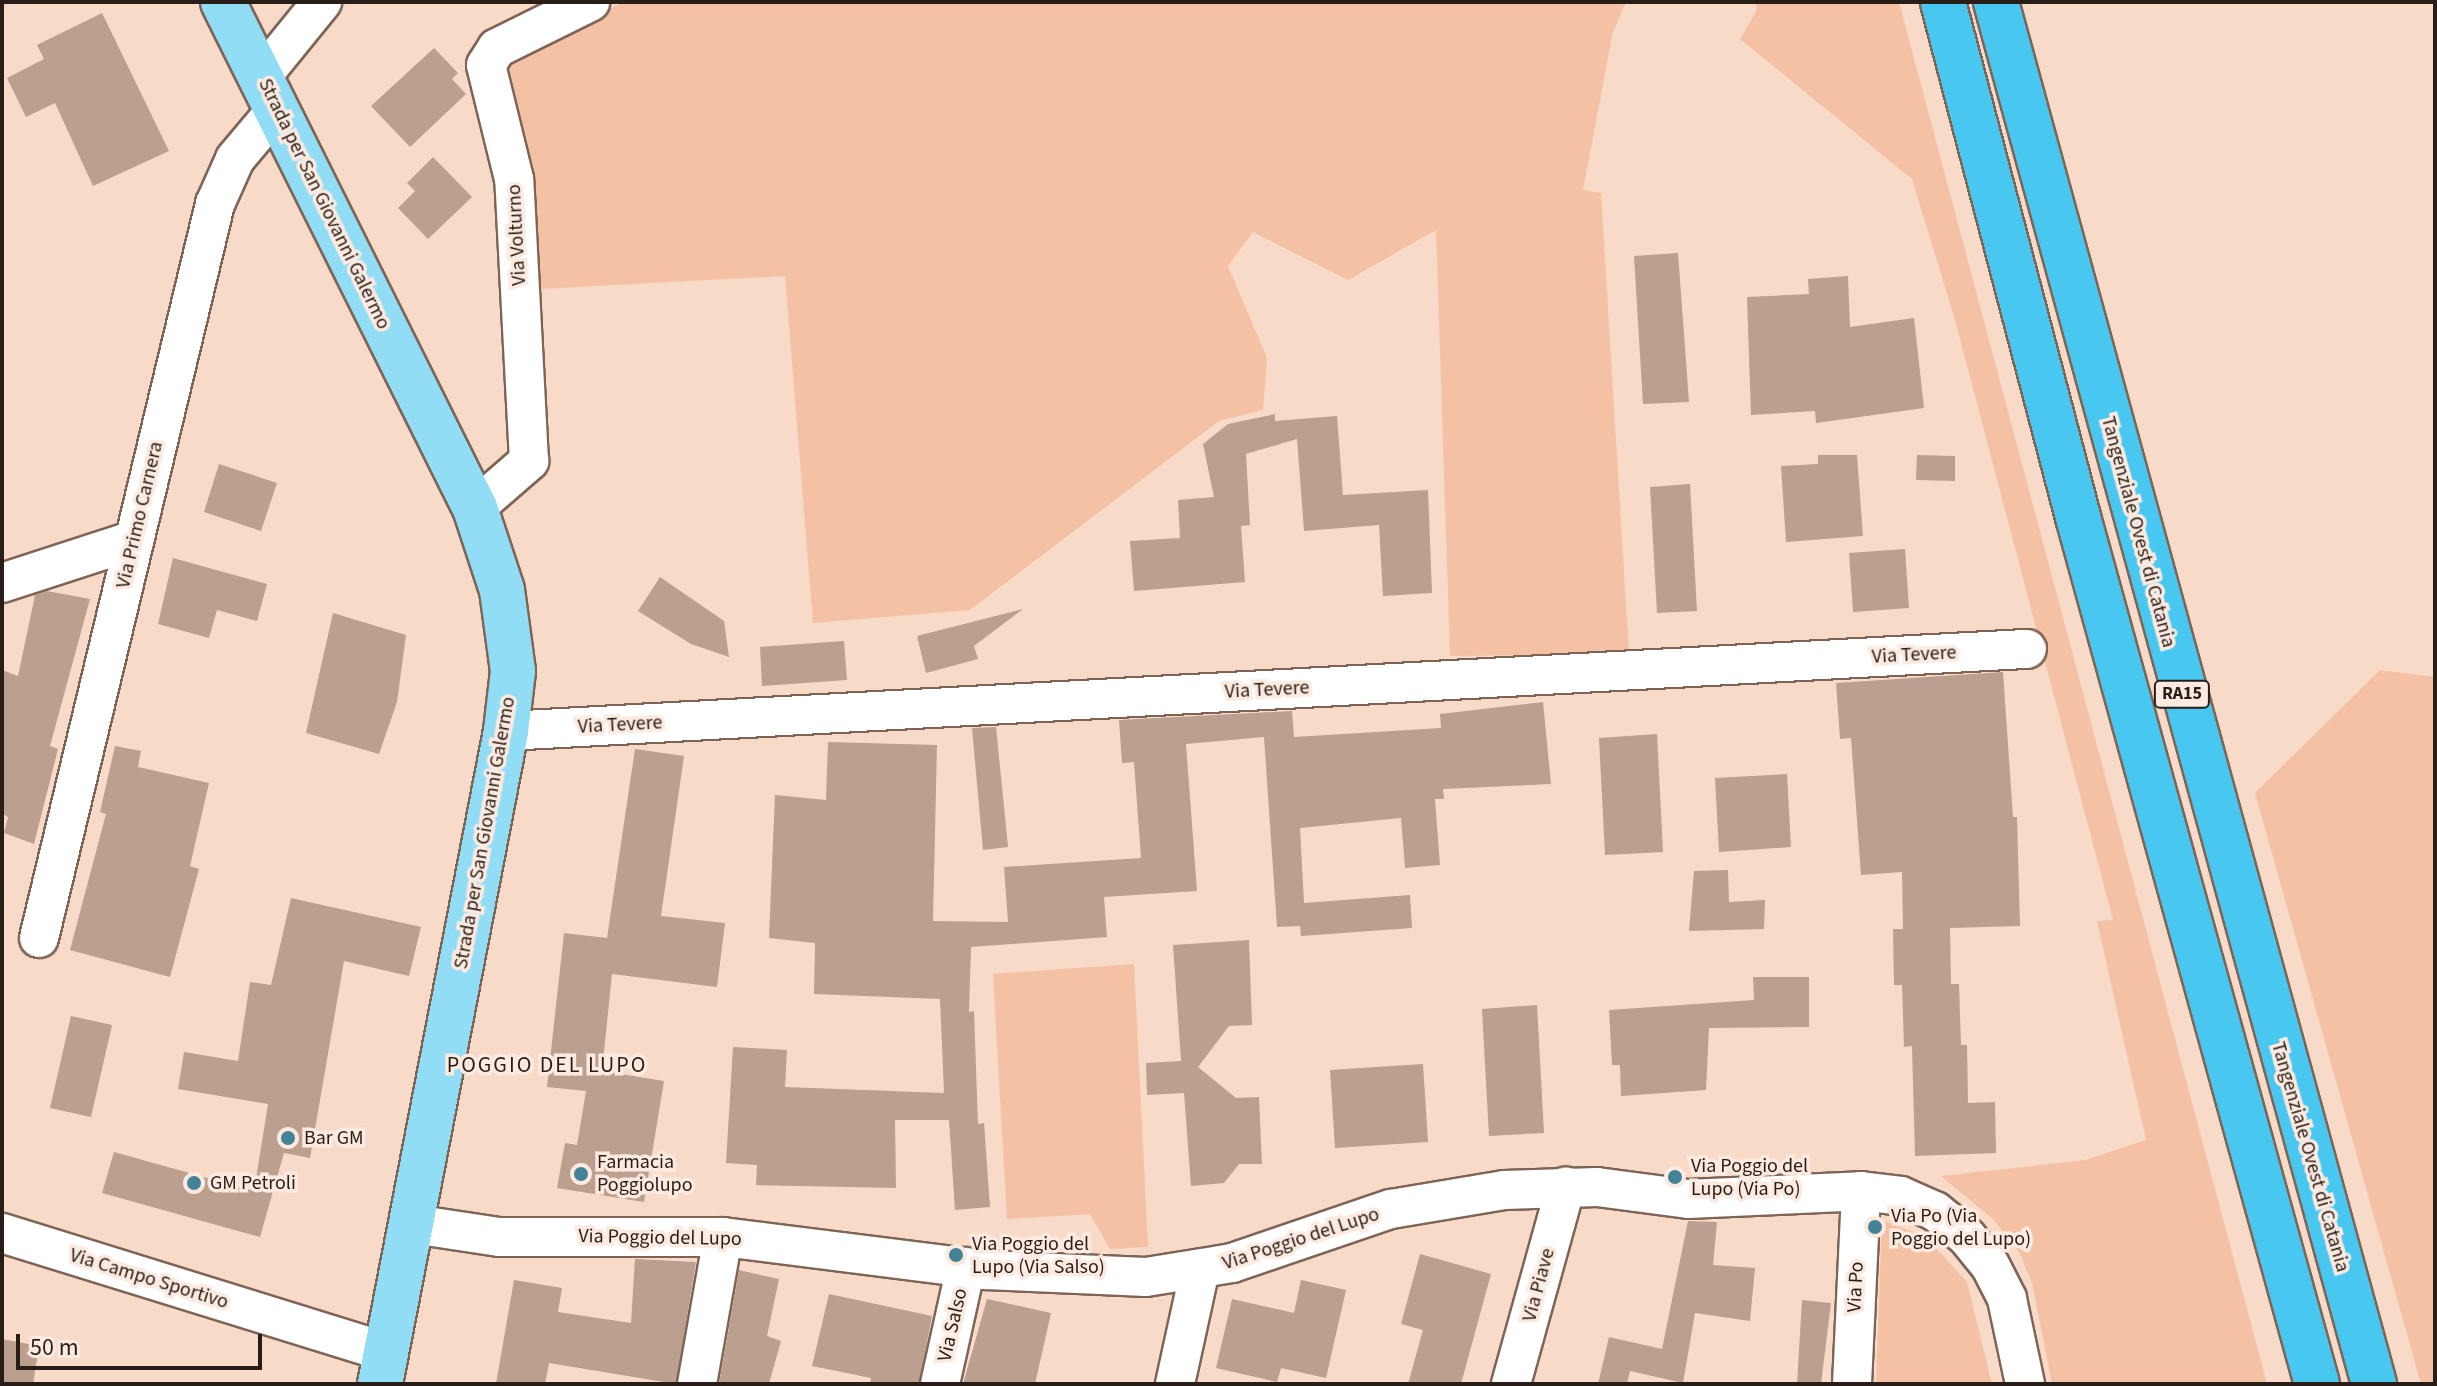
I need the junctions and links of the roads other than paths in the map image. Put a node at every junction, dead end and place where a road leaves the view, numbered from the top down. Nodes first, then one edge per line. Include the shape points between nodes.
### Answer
1 (223, 2) edge
2 (322, 2) edge
3 (590, 2) edge
4 (1943, 2) edge
5 (1996, 2) edge
6 (269, 93) junction
7 (475, 508) junction
8 (134, 540) junction
9 (2, 583) edge
10 (2027, 649) dead end
11 (506, 731) junction
12 (39, 938) dead end
13 (1566, 1186) junction
14 (1861, 1191) junction
15 (413, 1224) junction
16 (2, 1233) edge
17 (723, 1237) junction
18 (966, 1267) junction
19 (1200, 1269) junction
20 (384, 1368) edge
21 (697, 1384) edge
22 (940, 1384) edge
23 (1175, 1384) edge
24 (1511, 1384) edge
25 (1852, 1384) edge
26 (2025, 1384) edge
27 (2317, 1384) edge
28 (2374, 1384) edge

1 - 6 main road, Strada per San Giovanni Galermo
2 - 6 street, Via Primo Carnera
3 - 7 street, Via Volturno via 497,48 486,65 514,179 529,461
4 - 27 highway, RA15 via 2078,517
5 - 28 highway, Tangenziale Ovest di Catania / RA15
6 - 7 main road, Strada per San Giovanni Galermo
6 - 8 street, Via Primo Carnera via 215,204
7 - 11 main road, Strada per San Giovanni Galermo via 502,590 513,671
8 - 9 street
8 - 12 street, Via Primo Carnera
10 - 11 street, Via Tevere
11 - 15 main road, Strada per San Giovanni Galermo
13 - 14 street, Via Poggio del Lupo via 1688,1199
13 - 19 street, Via Poggio del Lupo via 1504,1190 1391,1209
13 - 24 street, Via Piave
14 - 25 street, Via Po
14 - 26 street, Via Poggio del Lupo via 1901,1196 1935,1211 1967,1237 1990,1265 2007,1299
15 - 17 street, Via Poggio del Lupo via 499,1237
15 - 20 main road, Strada per San Giovanni Galermo
16 - 20 street, Via Campo Sportivo
17 - 18 street, Via Poggio del Lupo
17 - 21 street
18 - 19 street, Via Poggio del Lupo via 1146,1277
18 - 22 street, Via Salso
19 - 23 street

